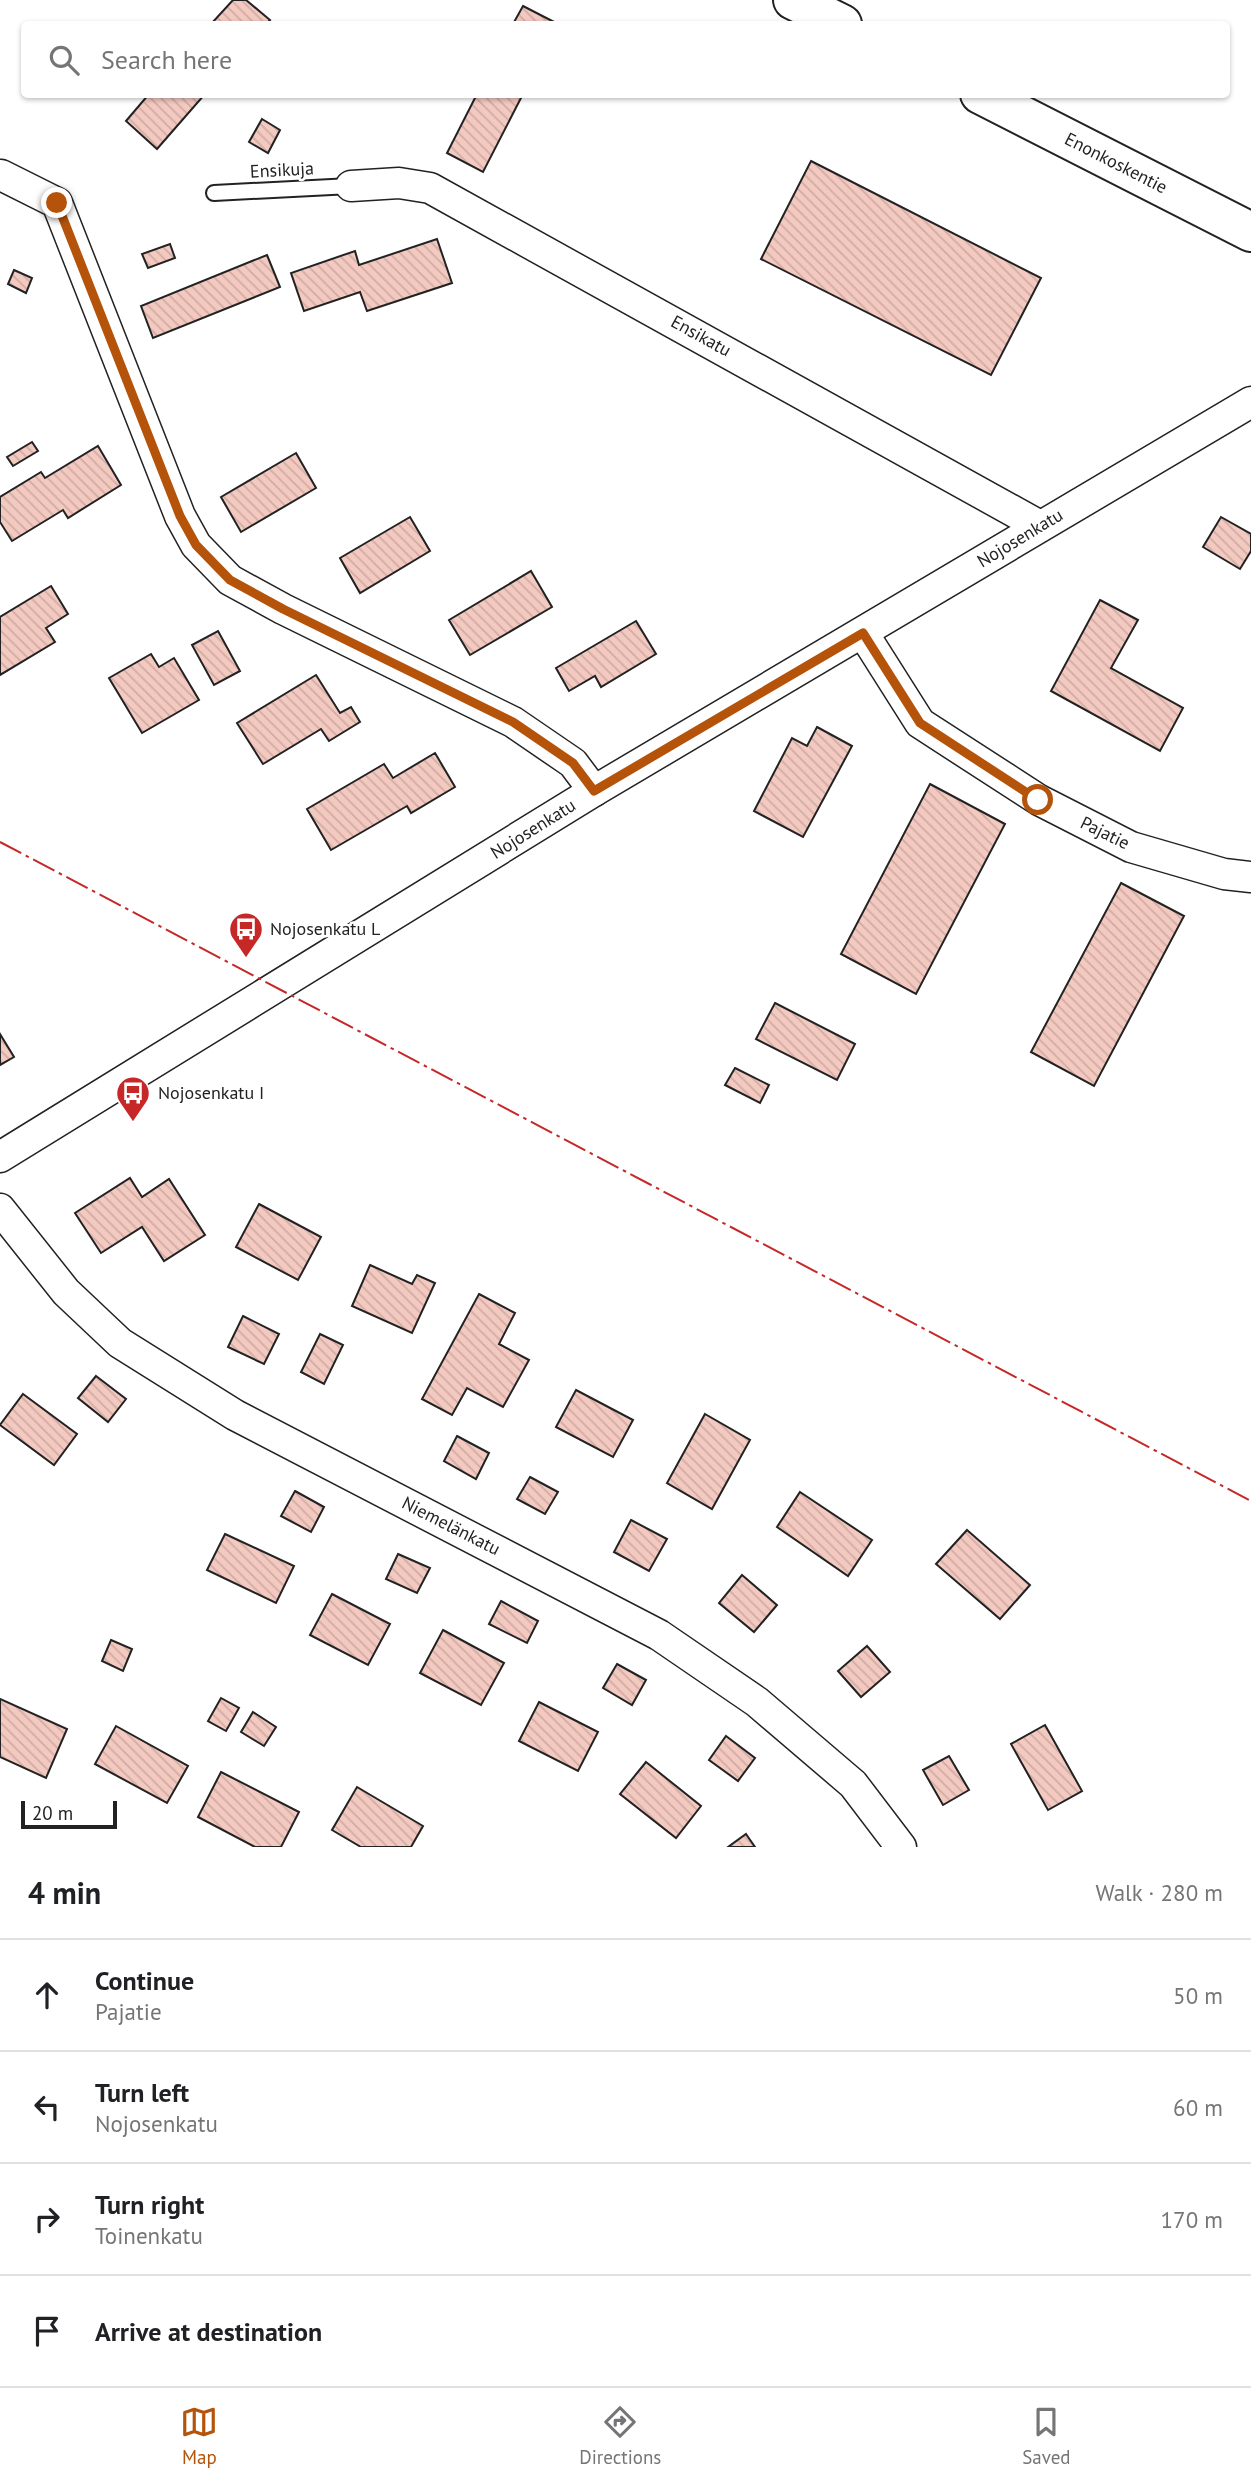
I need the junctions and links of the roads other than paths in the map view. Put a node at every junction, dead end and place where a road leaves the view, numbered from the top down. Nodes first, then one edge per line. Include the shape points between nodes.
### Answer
1 (793, 0) edge
2 (836, 21) edge
3 (988, 98) edge
4 (1, 175) edge
5 (351, 186) joint
6 (214, 193) dead end
7 (1251, 232) edge
8 (1251, 402) edge
9 (1040, 526) junction
10 (863, 633) junction
11 (594, 791) junction
12 (1251, 877) edge
13 (0, 1157) edge
14 (0, 1209) edge
15 (901, 1847) edge

1 - 2 main road
3 - 7 main road, Enonkoskentie
4 - 11 street via 57,203 180,516 196,545 230,580 513,722 573,763
5 - 6 lane, Ensikuja
5 - 9 street, Ensikatu via 399,183 430,188
8 - 9 street, Nojosenkatu
9 - 10 street, Nojosenkatu
10 - 11 street, Nojosenkatu
10 - 12 street, Pajatie via 920,723 1038,800 1131,846 1224,874
11 - 13 street, Nojosenkatu
14 - 15 street, Niemelänkatu via 66,1292 120,1343 235,1415 659,1635 757,1702 853,1784

